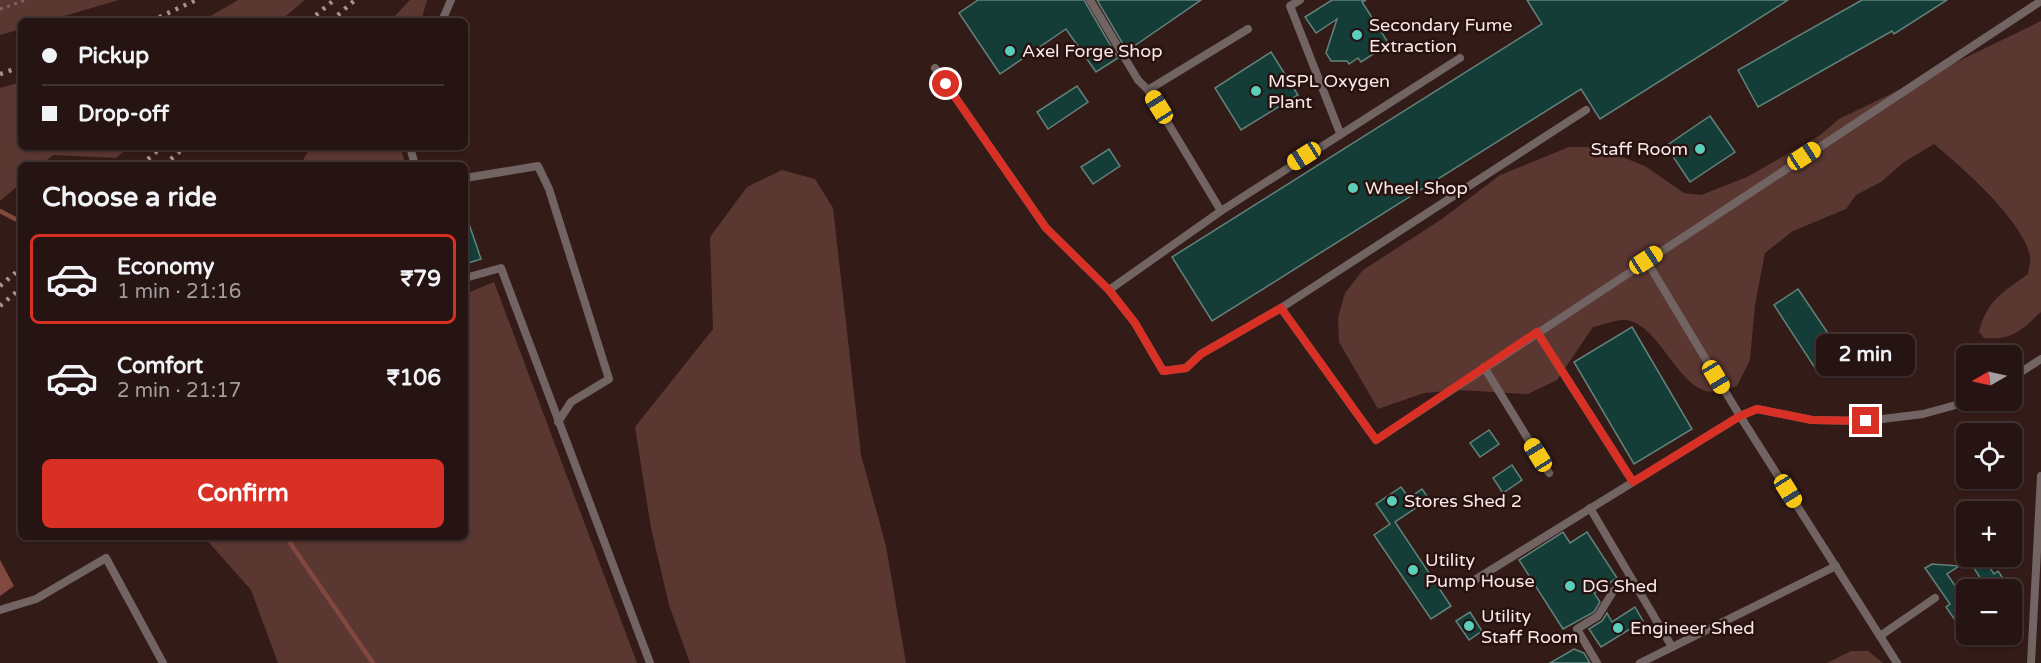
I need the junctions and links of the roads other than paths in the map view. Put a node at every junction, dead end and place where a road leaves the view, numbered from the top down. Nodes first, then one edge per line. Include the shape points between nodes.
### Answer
1 (451, 0) edge
2 (1090, 0) edge
3 (1300, 0) edge
4 (2041, 1) edge
5 (443, 18) edge
6 (1248, 29) dead end
7 (1460, 58) dead end
8 (934, 68) dead end
9 (1149, 90) junction
10 (1586, 110) dead end
11 (1340, 134) junction
12 (468, 178) edge
13 (1221, 211) junction
14 (1646, 260) junction
15 (468, 277) edge
16 (1109, 290) junction
17 (1281, 308) junction
18 (1537, 332) junction
19 (2041, 359) edge
20 (1484, 368) junction
21 (2022, 371) edge
22 (1956, 405) edge
23 (1740, 416) junction
24 (558, 422) junction
25 (1549, 473) dead end
26 (2041, 476) edge
27 (1633, 482) junction
28 (1590, 508) junction
29 (1836, 566) junction
30 (1473, 581) dead end
31 (1633, 581) junction
32 (1935, 598) dead end
33 (0, 610) edge
34 (1880, 636) junction
35 (1672, 647) junction
36 (163, 663) edge
37 (650, 663) edge
38 (1597, 663) edge
39 (1640, 663) edge
40 (1898, 663) edge
41 (2031, 663) edge

1 - 5 lane
2 - 9 lane via 1138,80
3 - 11 lane via 1290,6
4 - 14 lane
6 - 9 lane
7 - 11 lane
8 - 16 lane via 1046,228
9 - 13 lane
10 - 17 lane
11 - 13 lane
12 - 24 lane via 538,166 549,189 609,379 571,402
13 - 16 lane
14 - 18 lane
14 - 23 lane
15 - 24 lane via 501,268
16 - 17 lane via 1135,323 1163,371 1169,372 1186,368 1201,354
17 - 20 lane via 1376,440
18 - 20 lane
18 - 27 lane
19 - 21 lane
20 - 25 lane
22 - 23 lane via 1923,414 1866,421 1812,420 1757,409
23 - 27 lane
23 - 29 lane
24 - 37 lane
26 - 41 lane
27 - 28 lane
28 - 30 lane
28 - 31 lane
29 - 34 lane
29 - 35 lane
31 - 35 lane
31 - 38 lane via 1614,590 1598,616 1577,628
32 - 34 lane
33 - 36 lane via 36,599 106,558
34 - 40 lane
35 - 39 lane

